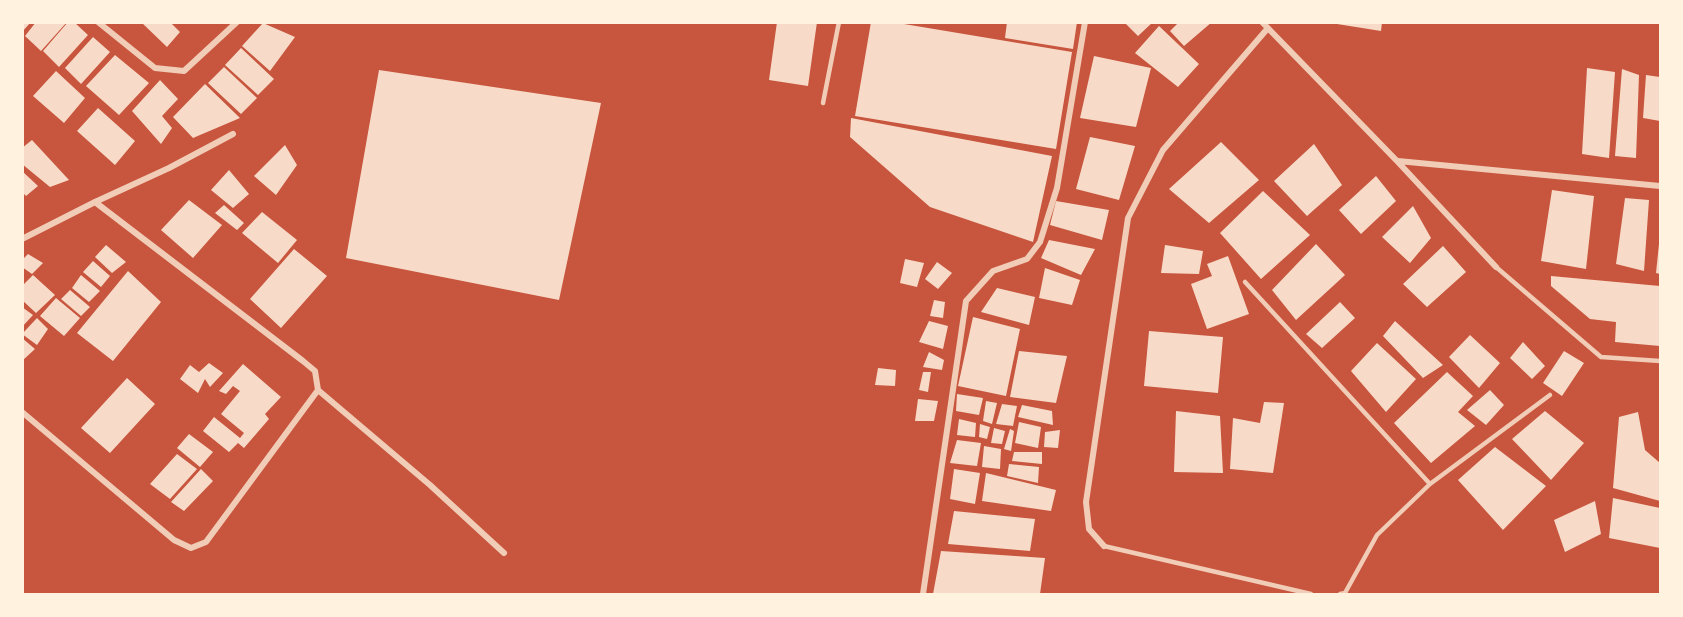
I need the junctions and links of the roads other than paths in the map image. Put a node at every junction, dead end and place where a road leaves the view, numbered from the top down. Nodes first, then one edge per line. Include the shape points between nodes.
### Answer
1 (98, 22) edge
2 (237, 22) edge
3 (839, 22) edge
4 (1085, 22) edge
5 (1262, 22) edge
6 (1268, 28) junction
7 (822, 103) dead end
8 (233, 134) dead end
9 (1397, 161) junction
10 (1660, 186) edge
11 (95, 202) junction
12 (22, 239) edge
13 (1496, 267) joint
14 (1245, 282) dead end
15 (1660, 361) edge
16 (318, 390) junction
17 (1550, 395) dead end
18 (22, 412) edge
19 (1430, 484) junction
20 (1104, 546) joint
21 (504, 553) dead end
22 (923, 594) edge
23 (1311, 594) edge
24 (1340, 594) edge

1 - 2 street via 155,68 184,71
3 - 7 lane
4 - 22 street via 1057,188 1040,242 1027,259 993,272 966,301
5 - 6 street
6 - 9 street
6 - 20 street via 1163,150 1128,218 1086,502 1089,530
8 - 11 street
9 - 10 street
9 - 13 street
11 - 12 street
11 - 16 street via 303,361 315,372
13 - 15 lane via 1601,357
14 - 19 lane
16 - 18 street via 206,542 191,548 174,540
16 - 21 street
17 - 19 lane
19 - 24 lane via 1377,535
20 - 23 lane

